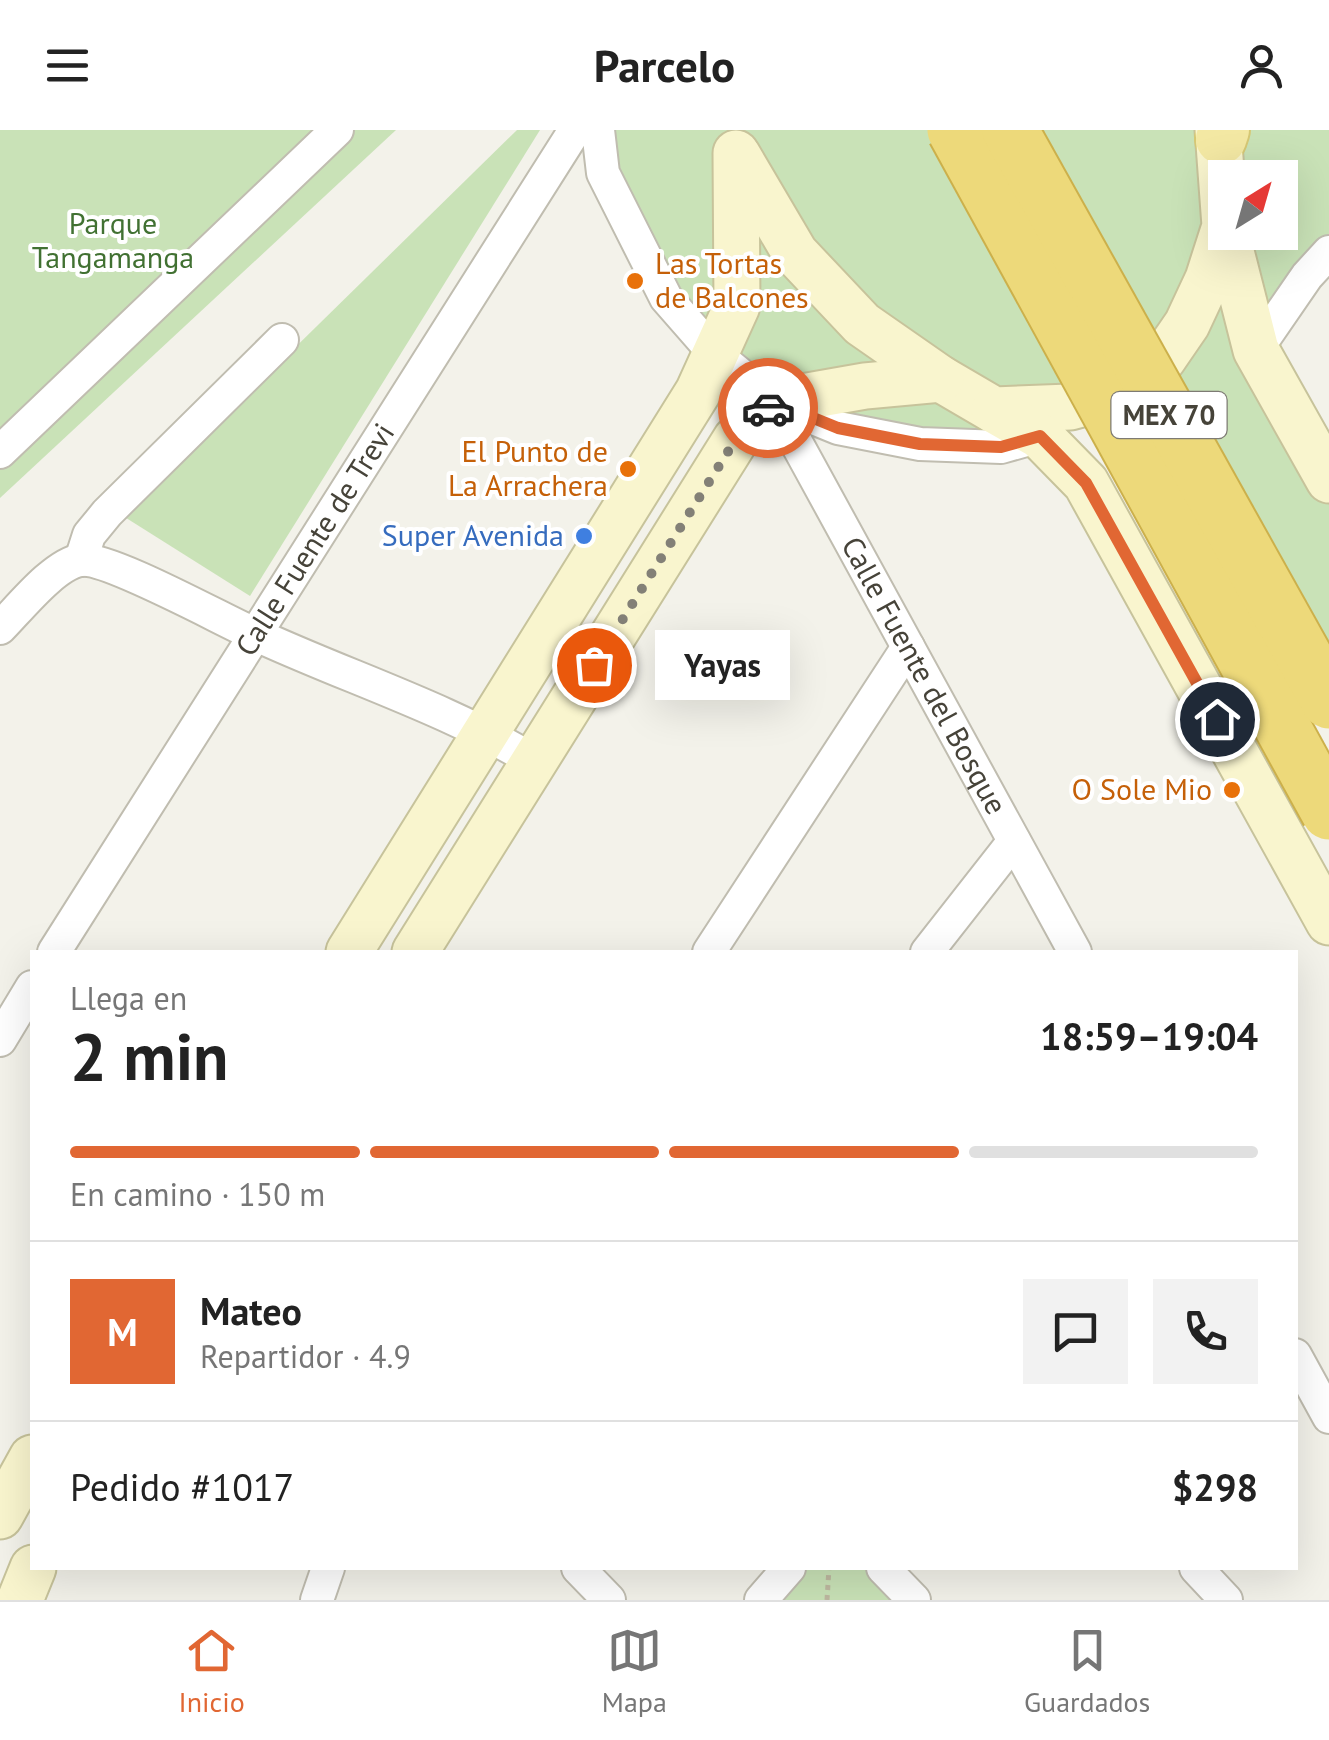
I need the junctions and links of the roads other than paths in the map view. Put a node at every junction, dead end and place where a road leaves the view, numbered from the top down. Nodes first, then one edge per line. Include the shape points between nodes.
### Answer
1 (337, 130) edge
2 (574, 130) edge
3 (598, 130) edge
4 (955, 130) edge
5 (1010, 130) edge
6 (1221, 133) edge
7 (733, 141) edge
8 (1222, 160) edge
9 (1217, 250) edge
10 (1231, 250) edge
11 (1329, 252) edge
12 (282, 340) dead end
13 (1256, 350) junction
14 (715, 354) junction
15 (941, 379) junction
16 (774, 402) junction
17 (1055, 421) junction
18 (0, 452) edge
19 (1329, 480) edge
20 (81, 560) junction
21 (0, 628) edge
22 (253, 634) junction
23 (908, 647) junction
24 (1329, 701) edge
25 (486, 732) junction
26 (534, 762) junction
27 (1328, 812) edge
28 (1014, 841) junction
29 (1329, 922) edge
30 (55, 950) edge
31 (350, 950) edge
32 (416, 950) edge
33 (710, 950) edge
34 (928, 950) edge
35 (1074, 950) edge
36 (30, 991) edge
37 (0, 1040) edge
38 (1298, 1360) edge
39 (1329, 1417) edge
40 (30, 1461) edge
41 (3, 1504) edge
42 (31, 1570) edge
43 (327, 1570) edge
44 (580, 1570) edge
45 (787, 1570) edge
46 (884, 1570) edge
47 (1198, 1570) edge
48 (0, 1597) edge
49 (8, 1600) edge
50 (20, 1600) edge
51 (317, 1600) edge
52 (609, 1600) edge
53 (762, 1600) edge
54 (914, 1600) edge
55 (1226, 1600) edge

1 - 18 street
2 - 22 street, Calle Fuente de Trevi
3 - 14 street, Calle Fuente del Bosque via 604,173 666,298
4 - 27 highway, MEX 70, bridge
5 - 24 highway, MEX 70, bridge
6 - 8 street
7 - 14 street via 737,306
7 - 15 street via 795,253 862,324
9 - 17 street via 1202,294 1163,360 1122,393
10 - 13 street
11 - 13 street
12 - 20 street via 107,513
13 - 19 street
14 - 16 street, Calle Fuente del Bosque
14 - 25 street via 698,392
15 - 16 street
15 - 17 street via 994,410
16 - 17 street, Calle Fuente del Bosque via 838,428 920,444 1001,447
16 - 23 street, Calle Fuente del Bosque
16 - 26 street via 736,439
17 - 29 street
20 - 21 street via 54,573
20 - 22 street via 110,566
22 - 25 street
22 - 30 street, Calle Fuente de Trevi
23 - 28 street, Calle Fuente del Bosque
23 - 33 street
25 - 26 street
25 - 31 street
26 - 32 street
28 - 34 street
28 - 35 street, Calle Fuente del Bosque
36 - 37 street
38 - 39 street
40 - 41 street
42 - 50 street
43 - 51 street
44 - 52 street
45 - 53 street
46 - 54 street
47 - 55 street
48 - 49 street

